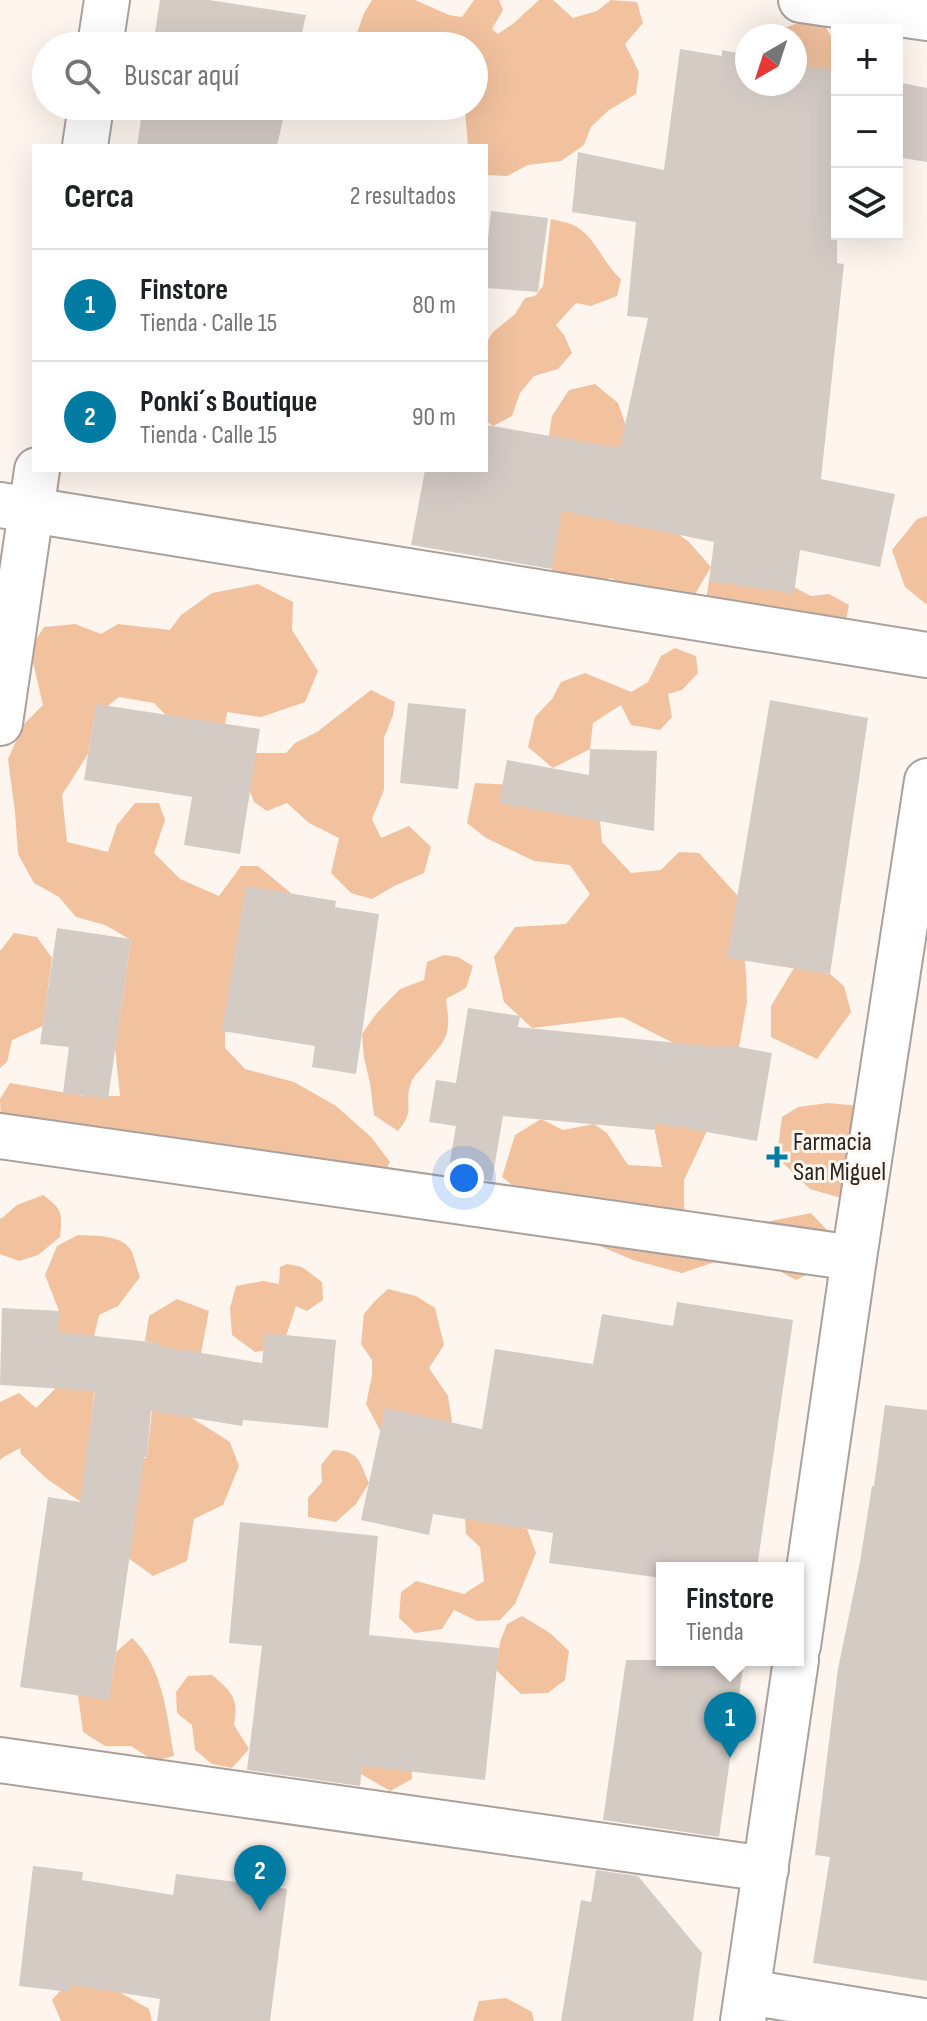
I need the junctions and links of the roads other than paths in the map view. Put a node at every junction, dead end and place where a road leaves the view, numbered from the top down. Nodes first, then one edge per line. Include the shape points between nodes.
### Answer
1 (107, 0) edge
2 (801, 0) edge
3 (927, 18) edge
4 (102, 32) edge
5 (89, 120) edge
6 (85, 144) edge
7 (23, 495) edge
8 (927, 655) edge
9 (0, 723) edge
10 (927, 781) edge
11 (0, 1136) edge
12 (854, 1258) junction
13 (804, 1604) edge
14 (795, 1666) edge
15 (0, 1760) edge
16 (766, 1869) junction
17 (746, 2006) edge
18 (923, 2021) edge

1 - 4 street
2 - 3 street
5 - 6 street
7 - 8 street
7 - 9 street
10 - 12 street
11 - 12 street
12 - 13 street
14 - 16 street
15 - 16 street
16 - 17 street
17 - 18 street

